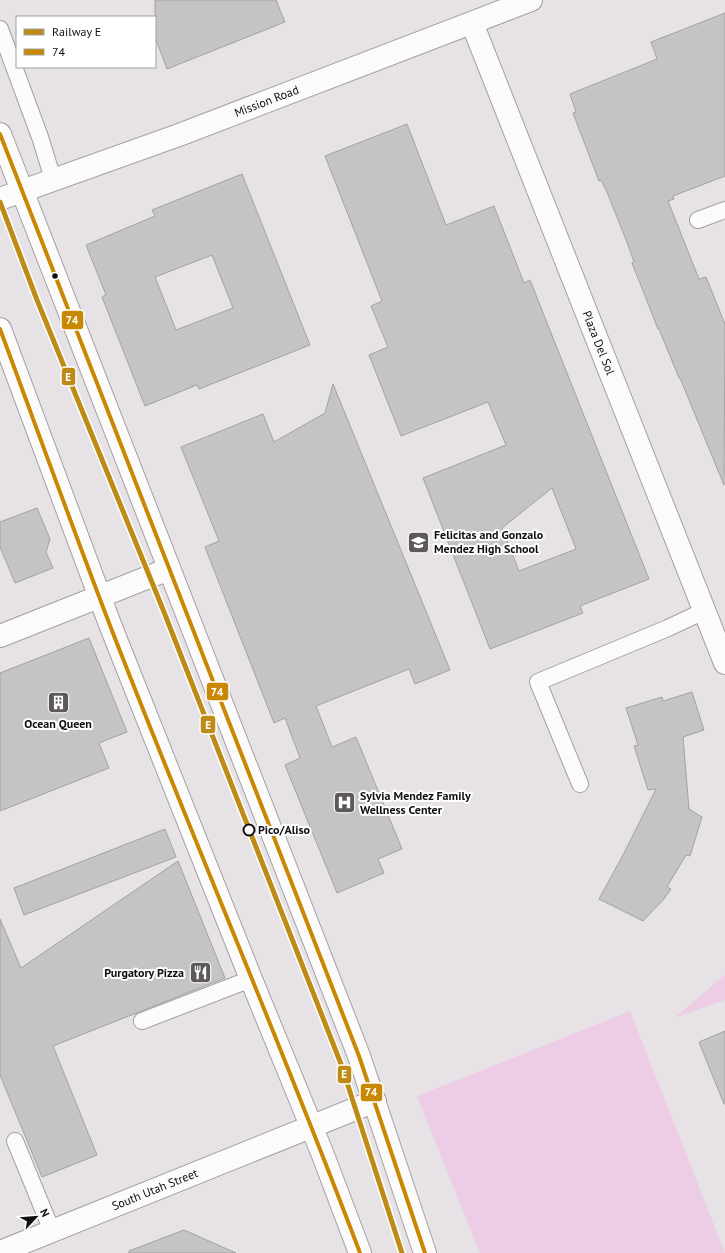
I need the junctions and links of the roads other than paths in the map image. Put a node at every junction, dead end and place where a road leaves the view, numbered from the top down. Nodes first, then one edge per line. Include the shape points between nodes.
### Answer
1 (531, 0) edge
2 (494, 7) edge
3 (472, 23) junction
4 (0, 29) edge
5 (0, 134) edge
6 (53, 179) junction
7 (23, 190) junction
8 (0, 199) edge
9 (725, 210) edge
10 (698, 220) dead end
11 (0, 329) edge
12 (169, 569) junction
13 (99, 596) junction
14 (704, 611) junction
15 (0, 636) edge
16 (725, 663) edge
17 (580, 784) dead end
18 (251, 979) junction
19 (142, 1021) dead end
20 (375, 1101) junction
21 (311, 1127) junction
22 (15, 1141) dead end
23 (52, 1231) junction
24 (0, 1252) edge
25 (360, 1253) edge
26 (425, 1253) edge

1 - 2 main road, Mission Road
2 - 3 main road, Mission Road
3 - 6 main road, Mission Road via 179,135
3 - 14 main road, Plaza Del Sol
4 - 6 lane
5 - 7 main road
6 - 7 main road, Mission Road
7 - 8 main road, Mission Road
7 - 12 main road
9 - 10 lane
11 - 13 main road
12 - 13 main road
12 - 20 main road via 323,961
13 - 15 main road
13 - 18 main road
14 - 16 main road, Plaza Del Sol
14 - 17 lane via 538,682
18 - 19 lane
18 - 21 main road
20 - 21 main road, South Utah Street
20 - 26 main road
21 - 23 main road, South Utah Street
21 - 25 main road
22 - 23 lane
23 - 24 main road, South Utah Street

